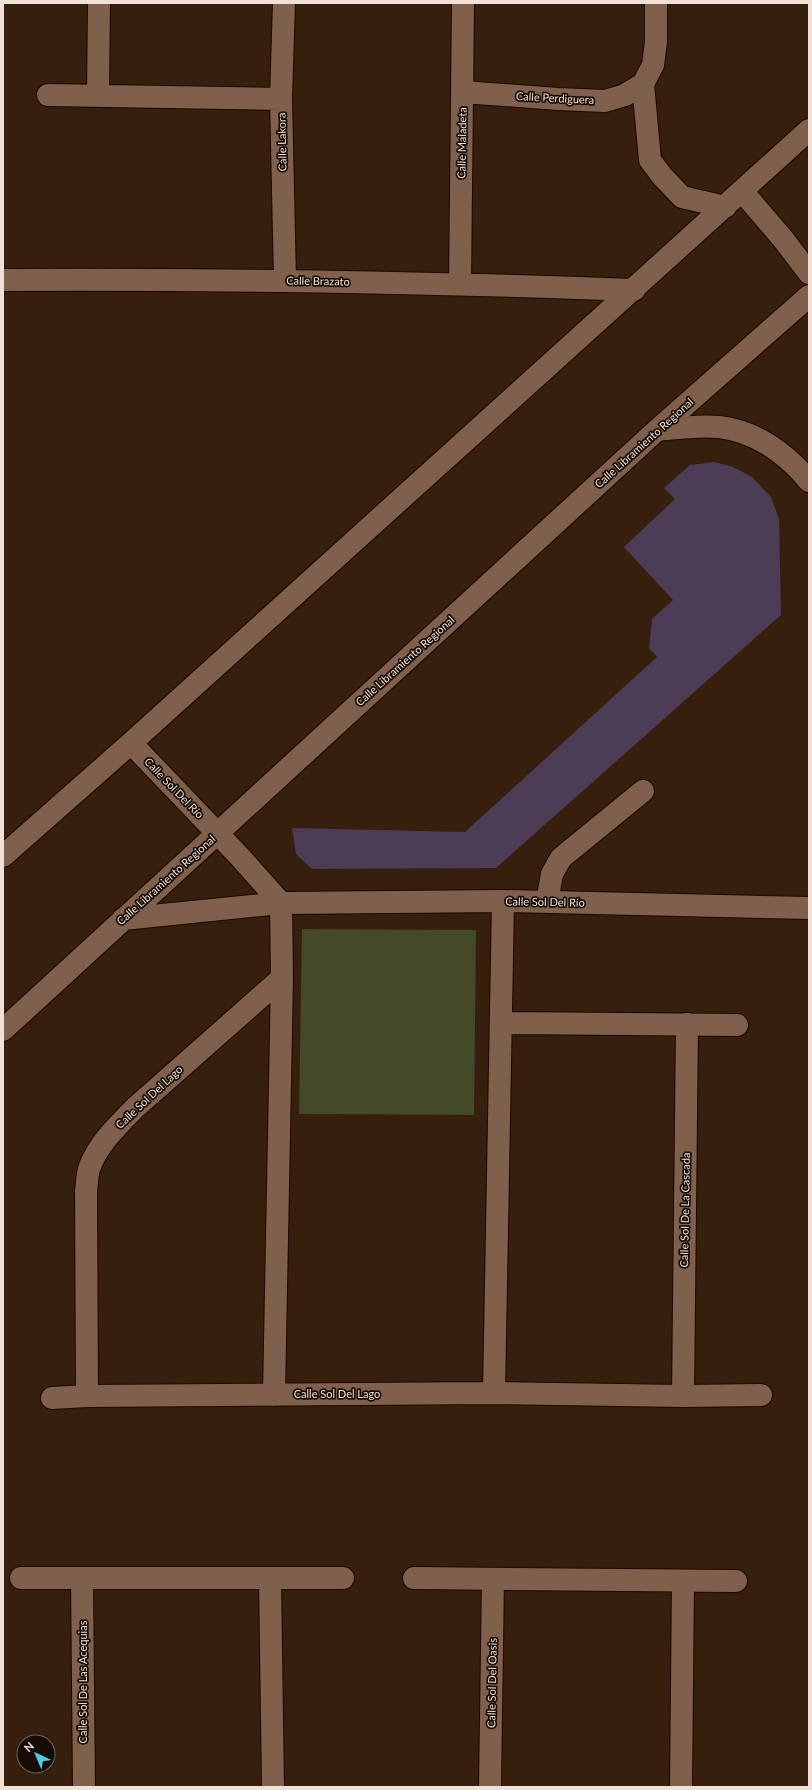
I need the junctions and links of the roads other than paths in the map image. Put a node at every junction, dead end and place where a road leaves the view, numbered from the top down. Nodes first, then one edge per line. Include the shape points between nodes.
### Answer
1 (99, 3) edge
2 (284, 3) edge
3 (463, 3) edge
4 (656, 3) edge
5 (643, 84) junction
6 (463, 92) junction
7 (48, 95) dead end
8 (98, 95) junction
9 (281, 99) junction
10 (809, 130) edge
11 (742, 191) junction
12 (725, 207) junction
13 (809, 274) edge
14 (3, 280) edge
15 (285, 280) junction
16 (460, 284) junction
17 (634, 290) junction
18 (809, 296) edge
19 (657, 430) junction
20 (809, 481) edge
21 (131, 744) junction
22 (643, 791) dead end
23 (218, 833) junction
24 (3, 856) edge
25 (503, 901) junction
26 (547, 902) junction
27 (281, 903) junction
28 (809, 908) edge
29 (123, 919) junction
30 (282, 978) junction
31 (501, 1024) junction
32 (687, 1024) junction
33 (737, 1024) dead end
34 (3, 1030) edge
35 (494, 1394) junction
36 (274, 1395) junction
37 (761, 1395) dead end
38 (87, 1396) junction
39 (683, 1396) junction
40 (52, 1398) dead end
41 (21, 1578) dead end
42 (82, 1578) junction
43 (270, 1578) junction
44 (343, 1578) dead end
45 (414, 1578) dead end
46 (493, 1579) junction
47 (683, 1581) junction
48 (736, 1581) dead end
49 (84, 1787) edge
50 (273, 1787) edge
51 (490, 1787) edge
52 (681, 1787) edge

1 - 8 street
2 - 9 street, Calle Lakora
3 - 6 street, Calle Maladeta
4 - 5 street via 653,64
5 - 6 street, Calle Perdiguera via 625,95 605,101
5 - 12 street via 650,160 682,197
6 - 16 street, Calle Maladeta
7 - 8 street
8 - 9 street
9 - 15 street, Calle Lakora
10 - 11 street
11 - 12 street
11 - 13 street
12 - 17 street
14 - 15 street, Calle Brazato
15 - 16 street, Calle Brazato
16 - 17 street, Calle Brazato
17 - 21 street
18 - 19 street, Calle Libramiento Regional
19 - 20 street via 719,427 749,434 773,447
19 - 23 street, Calle Libramiento Regional
21 - 23 street, Calle Sol Del Río
21 - 24 street
22 - 26 street via 561,858 552,874
23 - 27 street, Calle Sol Del Río
23 - 29 street, Calle Libramiento Regional
25 - 26 street, Calle Sol Del Río
25 - 27 street, Calle Sol Del Río
25 - 31 street
26 - 28 street, Calle Sol Del Río
27 - 29 street, Calle Sol Del Río
27 - 30 street
29 - 34 street, Calle Libramiento Regional
30 - 36 street
30 - 38 street, Calle Sol Del Lago via 136,1107 99,1150 89,1170 86,1191
31 - 32 street
31 - 35 street
32 - 33 street
32 - 39 street, Calle Sol De La Cascada
35 - 36 street, Calle Sol Del Lago
35 - 39 street
36 - 38 street, Calle Sol Del Lago
37 - 39 street
38 - 40 street, Calle Sol Del Lago
41 - 42 street
42 - 43 street
42 - 49 street, Calle Sol De Las Acequias
43 - 44 street
43 - 50 street
45 - 46 street
46 - 47 street
46 - 51 street, Calle Sol Del Oasis
47 - 48 street
47 - 52 street

